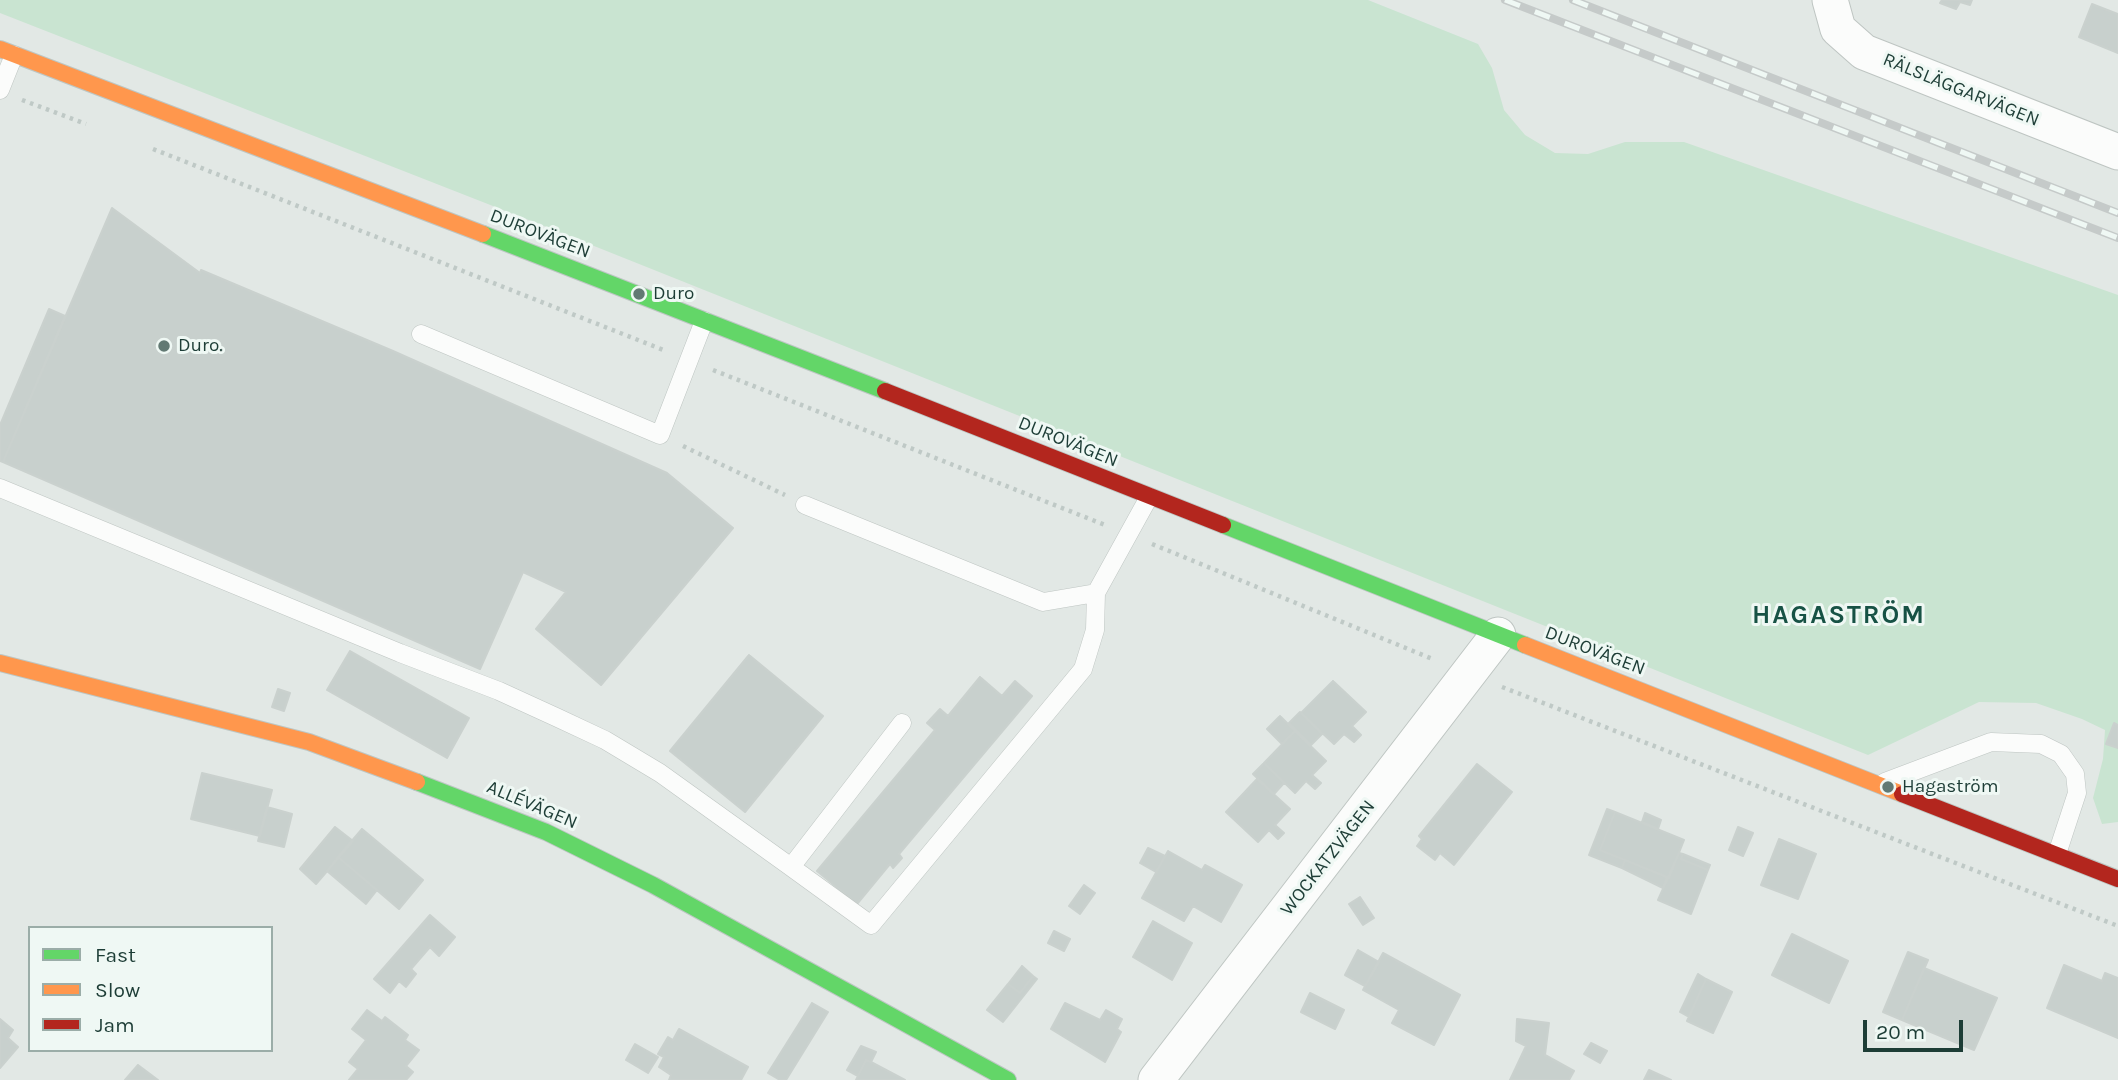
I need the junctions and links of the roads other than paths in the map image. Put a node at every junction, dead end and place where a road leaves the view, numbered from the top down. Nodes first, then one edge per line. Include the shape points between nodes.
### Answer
1 (1830, 0) edge
2 (7, 52) edge
3 (6, 93) edge
4 (2118, 152) edge
5 (704, 321) junction
6 (421, 334) dead end
7 (0, 488) edge
8 (1149, 497) junction
9 (805, 505) road end
10 (1096, 593) junction
11 (1498, 635) junction
12 (0, 663) edge
13 (902, 723) dead end
14 (1879, 784) junction
15 (2057, 854) junction
16 (791, 867) junction
17 (2118, 879) edge
18 (1008, 1080) edge
19 (1156, 1080) edge

1 - 4 street, RÄLSLÄGGARVÄGEN via 1838,29 1864,52
2 - 3 lane
2 - 5 street, DUROVÄGEN
5 - 6 lane via 660,435
5 - 8 street, DUROVÄGEN
7 - 16 lane via 570,723 660,773
8 - 10 lane
8 - 11 street, DUROVÄGEN
9 - 10 lane via 1044,602
10 - 16 lane via 1095,630 1083,669 871,925
11 - 14 street, DUROVÄGEN
11 - 19 street, WOCKATZVÄGEN
12 - 18 street, ALLÉVÄGEN via 309,742 512,818 653,885
13 - 16 lane
14 - 15 street, DUROVÄGEN
14 - 15 lane via 1991,742 2041,744 2061,754 2075,774 2077,793
15 - 17 street, DUROVÄGEN

